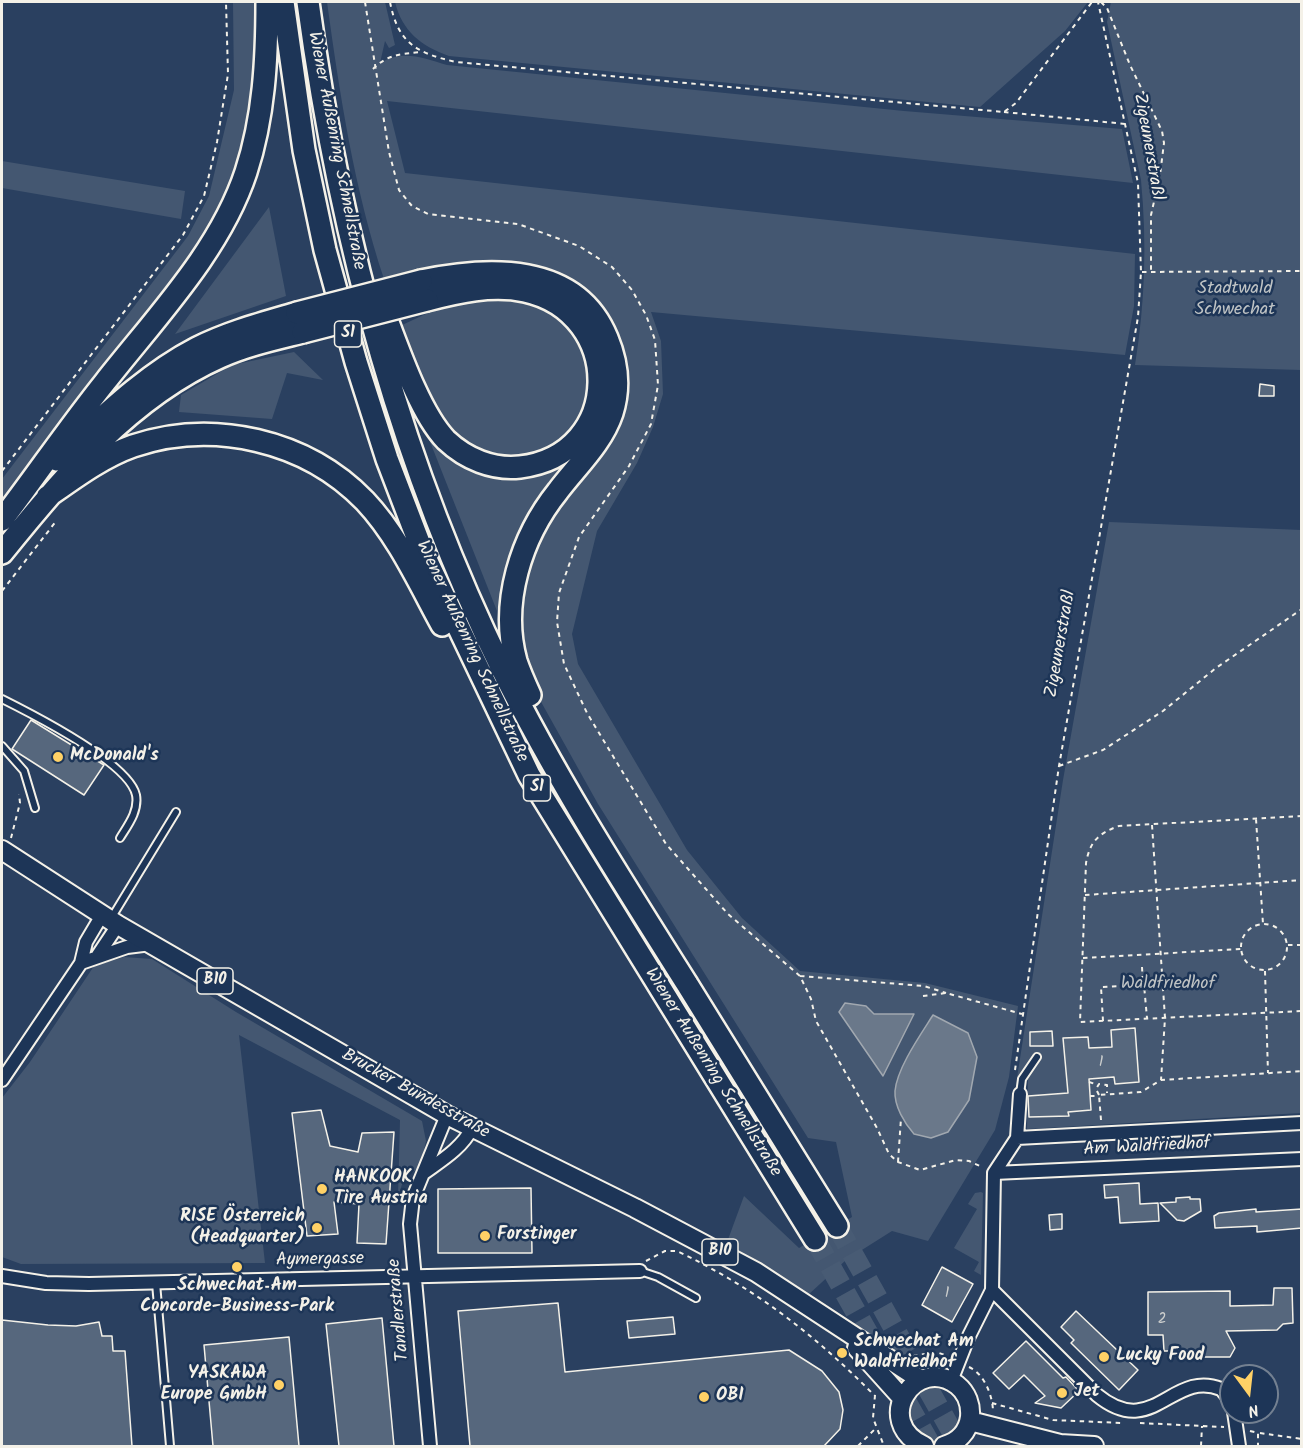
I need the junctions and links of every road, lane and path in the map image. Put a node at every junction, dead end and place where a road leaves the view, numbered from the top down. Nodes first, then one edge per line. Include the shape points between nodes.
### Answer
1 (226, 2) edge
2 (267, 2) edge
3 (283, 2) edge
4 (308, 2) edge
5 (390, 2) edge
6 (1092, 2) edge
7 (1100, 2) edge
8 (421, 52) junction
9 (373, 69) dead end
10 (1004, 112) junction
11 (1126, 124) junction
12 (357, 270) junction
13 (1302, 271) edge
14 (1141, 272) junction
15 (1151, 273) junction
16 (424, 290) junction
17 (300, 322) junction
18 (2, 471) edge
19 (27, 488) junction
20 (47, 497) junction
21 (2, 520) edge
22 (57, 520) dead end
23 (2, 553) edge
24 (2, 591) edge
25 (1302, 609) edge
26 (467, 651) junction
27 (2, 699) edge
28 (536, 731) junction
29 (2, 746) edge
30 (1059, 766) junction
31 (18, 784) dead end
32 (35, 808) dead end
33 (176, 812) dead end
34 (1302, 816) edge
35 (1256, 819) junction
36 (1152, 825) junction
37 (120, 838) dead end
38 (2, 850) edge
39 (1302, 880) edge
40 (1260, 883) junction
41 (1157, 890) junction
42 (1085, 895) junction
43 (110, 920) junction
44 (1263, 924) junction
45 (152, 944) junction
46 (1288, 945) junction
47 (1302, 945) edge
48 (1241, 950) junction
49 (99, 955) junction
50 (1161, 955) junction
51 (1083, 958) junction
52 (81, 963) junction
53 (1142, 967) dead end
54 (1265, 971) junction
55 (800, 976) dead end
56 (1143, 985) junction
57 (946, 993) junction
58 (923, 996) dead end
59 (811, 999) dead end
60 (1302, 1011) edge
61 (1268, 1013) junction
62 (1023, 1014) junction
63 (1165, 1018) junction
64 (1147, 1019) junction
65 (1102, 1021) junction
66 (1036, 1057) dead end
67 (1302, 1071) edge
68 (1268, 1072) junction
69 (2, 1080) edge
70 (1161, 1080) junction
71 (1089, 1083) dead end
72 (1098, 1085) junction
73 (1107, 1093) junction
74 (1020, 1094) junction
75 (1100, 1095) junction
76 (1090, 1096) dead end
77 (447, 1115) junction
78 (901, 1118) dead end
79 (1302, 1123) edge
80 (472, 1128) junction
81 (1102, 1135) junction
82 (1017, 1138) junction
83 (1302, 1159) edge
84 (898, 1162) junction
85 (424, 1173) junction
86 (994, 1173) junction
87 (837, 1226) tunnel mouth
88 (815, 1239) tunnel mouth
89 (640, 1271) junction
90 (2, 1276) edge
91 (414, 1277) junction
92 (156, 1283) junction
93 (992, 1290) junction
94 (696, 1298) dead end
95 (836, 1326) junction
96 (921, 1380) junction
97 (951, 1381) junction
98 (1219, 1389) edge
99 (875, 1396) dead end
100 (902, 1398) junction
101 (992, 1403) dead end
102 (970, 1421) junction
103 (1122, 1423) dead end
104 (1133, 1423) dead end
105 (1236, 1424) edge
106 (1202, 1426) junction
107 (1212, 1426) dead end
108 (1258, 1433) dead end
109 (1302, 1439) edge
110 (915, 1445) edge
111 (170, 1446) edge
112 (430, 1446) edge
113 (858, 1446) edge
114 (884, 1446) edge
115 (944, 1446) edge
116 (1094, 1446) edge
117 (1202, 1446) edge
118 (1239, 1446) edge

1 - 18 path via 228,74 204,196 183,235
2 - 19 highway via 261,111 234,201 187,278 58,441
3 - 26 highway, Wiener Außenring Schnellstraße / S1 via 304,150 325,250 356,362 415,532
4 - 12 highway, Wiener Außenring Schnellstraße / S1 via 319,84
5 - 8 path via 399,32
6 - 10 path via 1016,103
7 - 11 path, Zigeunerstraßl
7 - 15 path via 1107,8 1162,131 1160,175 1151,215
8 - 9 path via 393,55
8 - 10 path via 456,62
10 - 11 path
11 - 14 path, Zigeunerstraßl via 1138,183
12 - 16 highway via 378,296 435,426 460,452 496,466 525,466 554,458 579,437 589,423 599,394 599,366 589,338 570,314 542,296 505,289
12 - 28 highway, Wiener Außenring Schnellstraße / S1 via 428,496 502,668
13 - 15 path
14 - 15 path
14 - 30 path, Zigeunerstraßl via 1131,357
16 - 17 highway, bridge
16 - 28 highway via 464,273 494,271 543,278 586,305 612,348 616,388 606,427 542,512 516,574 513,641 516,661 532,702
17 - 19 highway via 220,337 175,361 106,414
17 - 20 highway via 173,383 110,433
19 - 21 highway
20 - 23 highway
20 - 26 highway via 113,454 154,440 205,434 274,445 331,473 364,501 393,537 445,631
22 - 24 path
25 - 30 path via 1103,750
26 - 88 highway, Wiener Außenring Schnellstraße / S1 via 529,775
27 - 37 lane via 72,738 130,782 137,809
28 - 87 highway, Wiener Außenring Schnellstraße / S1 via 636,905
29 - 32 lane via 24,771
30 - 62 path, Zigeunerstraßl
31 - 38 path via 20,803 14,834
33 - 43 lane
34 - 35 path
35 - 36 path
35 - 40 path
36 - 41 path
36 - 42 path via 1119,826 1094,840 1086,863
38 - 43 main road, Brucker Bundesstraße / B10
39 - 40 path
40 - 41 path
40 - 44 path
41 - 42 path
41 - 50 path
42 - 51 path
43 - 45 main road, Brucker Bundesstraße / B10
43 - 49 street
43 - 52 street via 86,942
44 - 46 path via 1277,928
44 - 48 path via 1246,932
45 - 49 street
45 - 77 main road, Brucker Bundesstraße / B10
46 - 47 path
46 - 54 path via 1282,963
48 - 50 path
48 - 54 path via 1248,965
49 - 52 street
50 - 51 path
50 - 63 path
51 - 65 path via 1080,1022
52 - 69 street
53 - 56 path
54 - 61 path
55 - 57 path via 924,986
56 - 64 path
56 - 65 path via 1101,987
57 - 58 path
57 - 62 path
59 - 84 path via 816,1022 889,1154
60 - 61 path
61 - 63 path
61 - 68 path
62 - 74 path, Zigeunerstraßl via 1014,1083
63 - 64 path
63 - 70 path
64 - 65 path
66 - 74 lane via 1022,1079
67 - 68 path
68 - 70 path
70 - 73 path via 1141,1092
71 - 72 path
72 - 73 path via 1107,1085
72 - 75 path via 1096,1091
73 - 75 path
74 - 82 street
75 - 76 path
75 - 81 path
77 - 80 main road, Brucker Bundesstraße / B10
77 - 85 street, Tandlerstraße
78 - 84 path
79 - 81 street, Am Waldfriedhof
80 - 85 street via 449,1155
80 - 95 main road, Brucker Bundesstraße / B10 via 756,1272
81 - 82 street, Am Waldfriedhof
82 - 86 street
83 - 86 street, Am Waldfriedhof
84 - 86 path via 920,1170 969,1161
85 - 91 street, Tandlerstraße via 413,1198 410,1224
86 - 93 street
89 - 91 street, Aymergasse
89 - 94 lane
89 - 99 path via 651,1257 665,1251 677,1251 696,1260 768,1301 831,1351
90 - 92 street, Aymergasse via 46,1284
91 - 92 street, Aymergasse
91 - 112 street, Tandlerstraße
92 - 111 lane
93 - 97 street
93 - 98 street via 1097,1395 1114,1407 1131,1412 1145,1410 1193,1385
95 - 96 main road, B10
95 - 100 main road, B10
96 - 97 main road via 936,1377
96 - 100 main road
97 - 102 main road via 968,1398
100 - 110 main road via 899,1417
101 - 103 path via 1053,1420
102 - 115 main road via 964,1434
102 - 116 main road via 1060,1444
104 - 106 path
105 - 118 street
106 - 107 path
106 - 117 path
108 - 109 path
113 - 114 path via 875,1429

